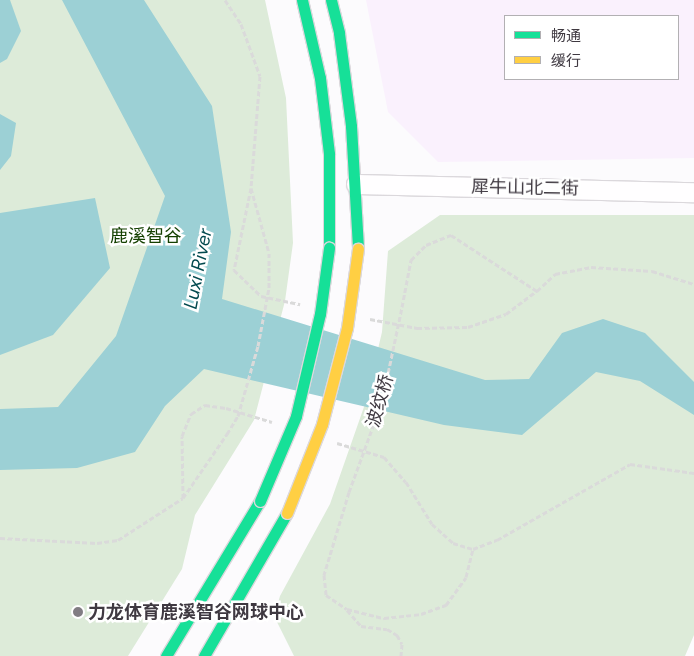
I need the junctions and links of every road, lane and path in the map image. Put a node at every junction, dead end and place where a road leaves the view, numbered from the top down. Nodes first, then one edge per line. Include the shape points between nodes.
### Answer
1 (225, 0) edge
2 (302, 0) edge
3 (330, 0) edge
4 (356, 184) junction
5 (251, 188) junction
6 (694, 192) edge
7 (694, 284) edge
8 (538, 291) junction
9 (310, 306) dead end
10 (368, 318) dead end
11 (282, 425) dead end
12 (328, 440) dead end
13 (694, 473) edge
14 (183, 498) junction
15 (0, 538) edge
16 (473, 549) junction
17 (347, 610) junction
18 (172, 645) junction
19 (187, 652) dead end
20 (166, 656) edge
21 (204, 656) edge
22 (401, 656) edge

1 - 5 path via 241,24 260,76
2 - 18 main road, bridge via 320,78 329,154 329,248 320,314 296,416 260,501
3 - 4 main road via 338,33
4 - 6 street, 犀牛山北二街
4 - 21 main road, bridge via 358,249 347,328 322,424 287,513
5 - 9 path via 234,270 261,296
5 - 14 path, bridge via 269,253 269,288 258,346 238,416
7 - 8 path via 652,271 591,267 555,274
8 - 10 path via 506,314 468,326 417,328
8 - 17 path, 波纹桥, bridge via 451,235 426,245 410,260 382,402 349,492 324,575 326,595
11 - 14 path via 226,408 205,406 191,414 182,436
12 - 16 path via 384,457 406,482 432,524 453,543
13 - 16 path via 630,464 497,540
14 - 15 path via 118,540 66,543
16 - 17 path via 466,577 446,604 420,614 384,618
17 - 22 path, 波纹桥 via 361,626 397,635 402,644
18 - 19 main road
18 - 20 main road

